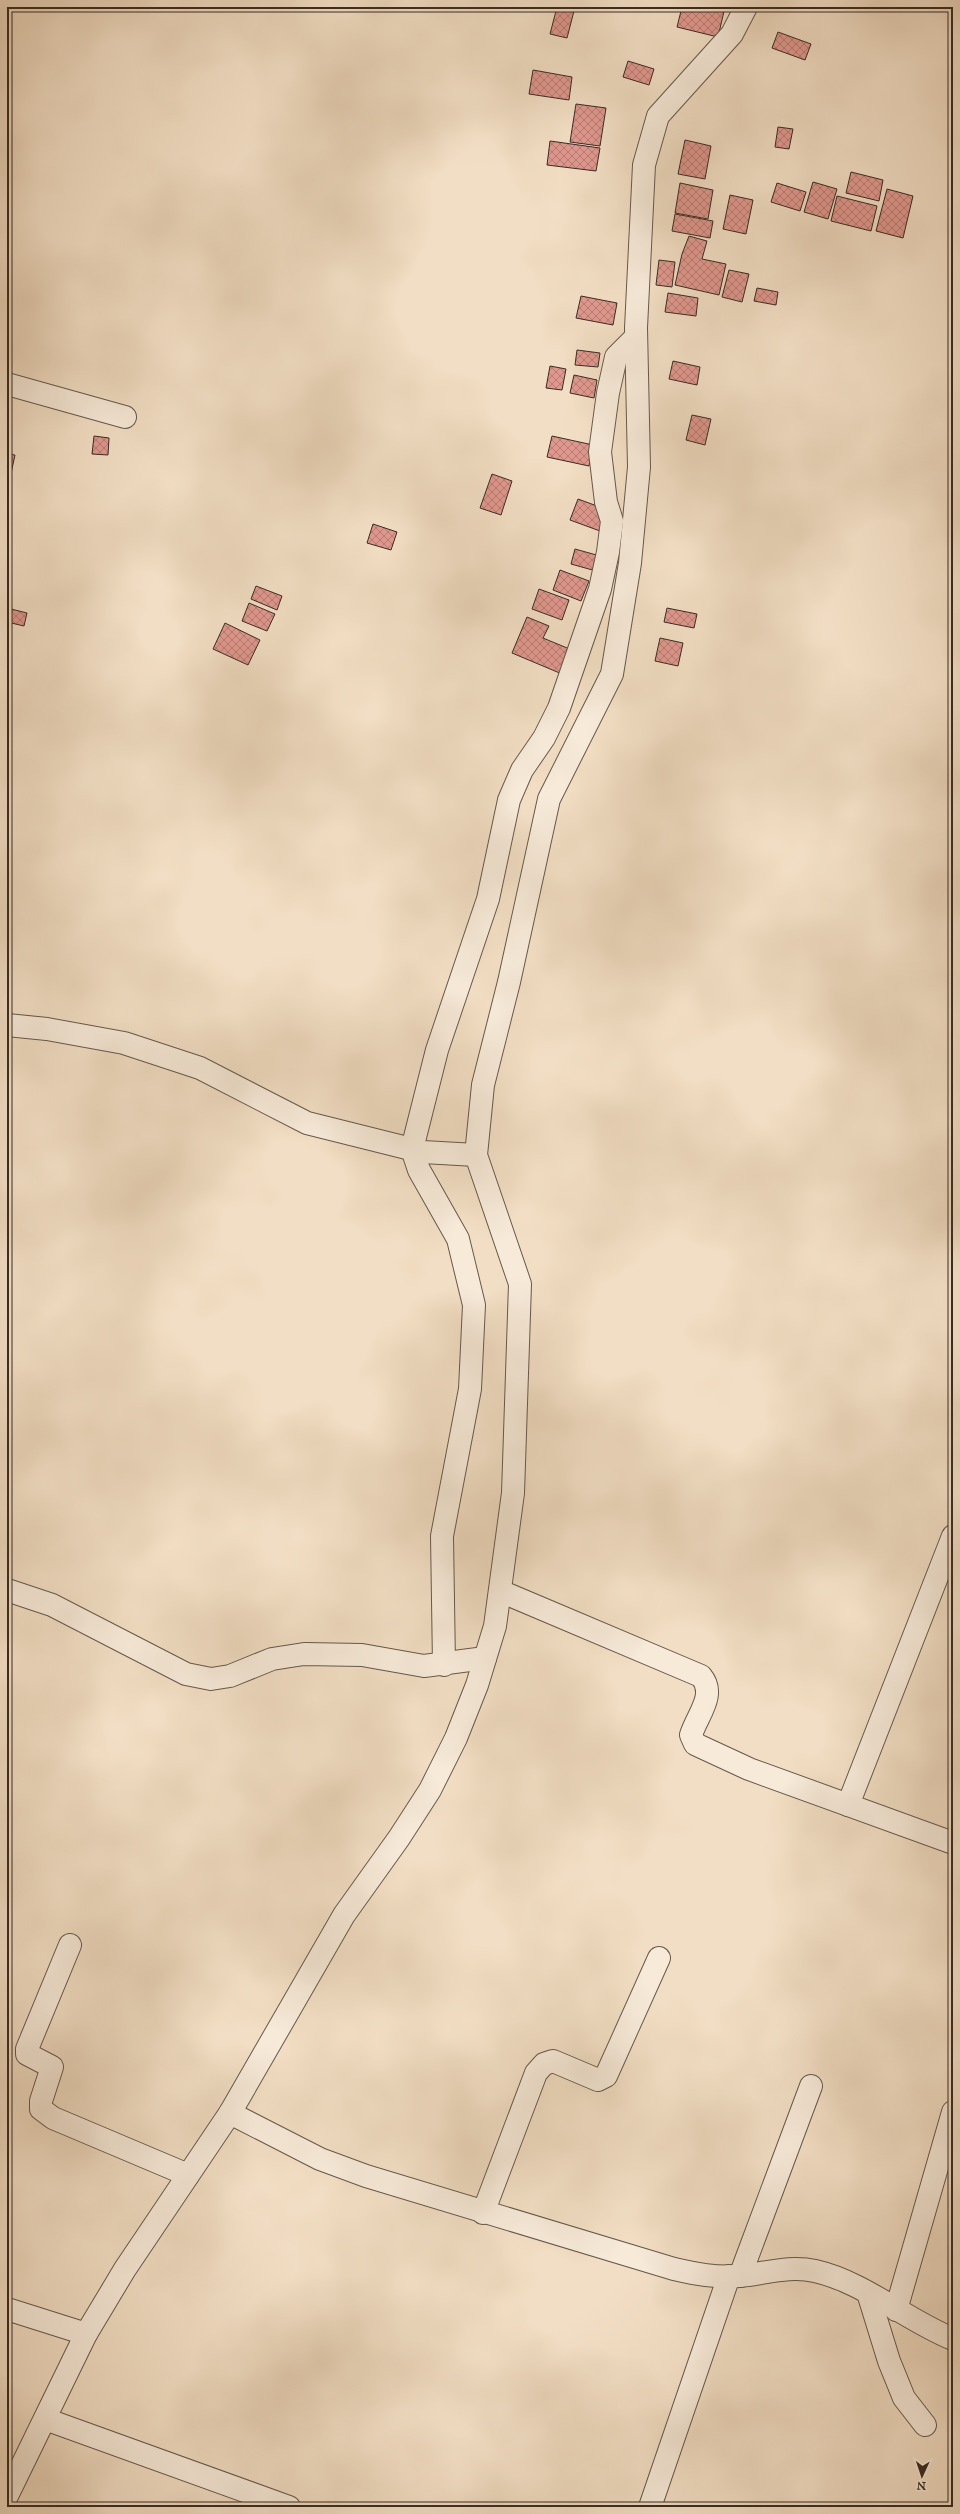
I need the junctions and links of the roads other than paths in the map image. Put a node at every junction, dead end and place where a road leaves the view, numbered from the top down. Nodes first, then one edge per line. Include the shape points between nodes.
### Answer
1 (746, 7) edge
2 (636, 337) junction
3 (7, 384) edge
4 (125, 417) dead end
5 (7, 1025) edge
6 (412, 1150) junction
7 (476, 1155) junction
8 (953, 1536) edge
9 (7, 1590) edge
10 (500, 1591) junction
11 (485, 1658) junction
12 (444, 1665) junction
13 (848, 1805) junction
14 (953, 1843) edge
15 (70, 1945) dead end
16 (659, 1958) dead end
17 (810, 2086) dead end
18 (953, 2112) edge
19 (230, 2113) junction
20 (188, 2175) junction
21 (483, 2213) junction
22 (734, 2276) junction
23 (868, 2293) junction
24 (7, 2309) edge
25 (896, 2310) junction
26 (86, 2334) junction
27 (953, 2339) edge
28 (925, 2425) dead end
29 (62, 2426) junction
30 (7, 2496) edge
31 (289, 2507) edge
32 (650, 2507) edge

1 - 2 street via 732,34 658,116 644,165
2 - 6 street via 616,357 608,392 600,452 606,502 612,521 600,589 559,708 544,738 522,770 509,800 488,899 437,1050
2 - 7 street via 639,467 630,563 612,674 550,799 483,1085
3 - 4 street
5 - 6 street via 47,1029 124,1043 200,1068 307,1123
6 - 7 street
6 - 12 street via 419,1170 458,1239 474,1306 470,1389 442,1536
7 - 10 street via 520,1284 513,1493
8 - 13 street
9 - 12 street via 52,1605 186,1674 211,1679 230,1676 272,1659 304,1654 362,1655 405,1664
10 - 11 street via 495,1626
10 - 13 street via 701,1676 707,1682 709,1691 691,1735 695,1744 749,1769
11 - 12 street
11 - 19 street via 456,1738 430,1790 344,1915
13 - 14 street
15 - 20 street via 27,2049 27,2054 33,2059 52,2067 41,2101 41,2109 53,2118
16 - 21 street via 606,2076 598,2080 553,2061 544,2064 536,2073
17 - 22 street
18 - 25 street
19 - 20 street
19 - 21 street via 320,2159 401,2188
20 - 26 street via 125,2269
21 - 22 street via 674,2269 706,2277
22 - 23 street via 785,2269 814,2270 845,2280
22 - 32 street
23 - 25 street
23 - 28 street via 889,2361 904,2398
24 - 26 street
25 - 27 street via 926,2328
26 - 29 street
29 - 30 street
29 - 31 street

